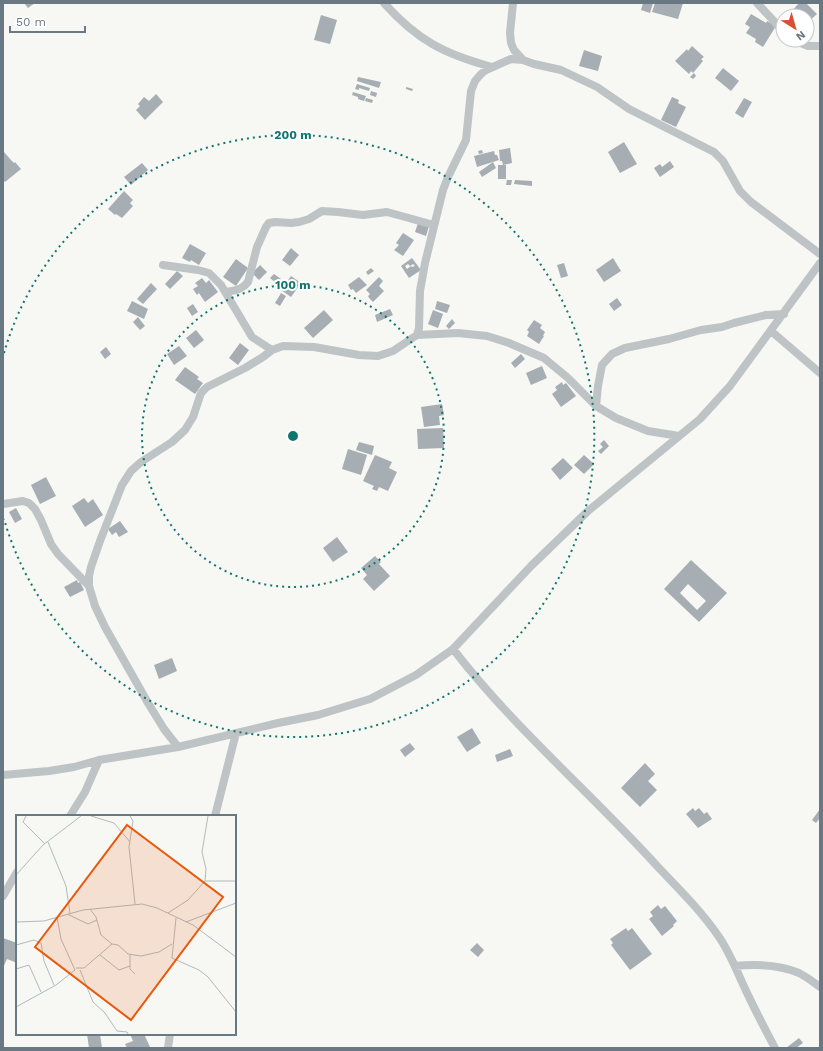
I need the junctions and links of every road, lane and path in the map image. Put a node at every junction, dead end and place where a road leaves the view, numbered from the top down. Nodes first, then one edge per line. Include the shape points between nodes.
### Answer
1 (384, 3) edge
2 (513, 3) edge
3 (757, 3) edge
4 (775, 22) edge
5 (523, 60) junction
6 (492, 66) junction
7 (434, 225) junction
8 (820, 254) edge
9 (820, 263) edge
10 (163, 265) dead end
11 (226, 292) junction
12 (784, 314) junction
13 (771, 331) junction
14 (417, 335) junction
15 (272, 350) junction
16 (820, 372) edge
17 (596, 406) junction
18 (679, 436) junction
19 (3, 504) edge
20 (89, 586) junction
21 (453, 649) junction
22 (236, 733) junction
23 (178, 747) junction
24 (99, 760) junction
25 (3, 775) edge
26 (71, 815) edge
27 (215, 815) edge
28 (16, 874) edge
29 (3, 896) edge
30 (735, 966) junction
31 (820, 987) edge
32 (170, 1035) edge
33 (168, 1048) edge
34 (774, 1048) edge

1 - 6 street via 413,32 435,46 464,59
2 - 5 street via 511,43
3 - 4 street
5 - 6 street via 511,59
5 - 8 street via 561,70 583,80 629,109 714,152 723,161 740,191 751,202
6 - 7 street via 475,81 471,92 466,140 443,190
7 - 11 street via 387,212 363,215 322,211 300,222 270,223 257,247 248,282 240,289
7 - 14 street via 420,291
9 - 12 street
10 - 11 street via 209,273
11 - 15 street via 252,337
12 - 13 street
12 - 17 street via 766,315 700,330 625,348 612,354 602,365
13 - 16 street
13 - 18 street via 720,398
14 - 15 street via 393,351 378,356 359,356 314,347 283,346
14 - 17 street via 458,333 487,336 509,343 544,358
15 - 20 street via 245,368 207,387 201,393 193,417 184,430 172,442 131,471 116,498 100,541 91,567
17 - 18 street via 616,418 648,431
18 - 21 street via 588,511 531,566
19 - 20 street via 22,501 29,503 41,520 54,549
20 - 23 street via 105,627 148,703
21 - 22 street via 416,675 370,698 318,715
21 - 30 street via 488,691 675,886 718,936
22 - 23 street
22 - 27 street
23 - 24 street
24 - 25 street via 49,772
24 - 26 street via 85,792
28 - 29 street
30 - 31 street via 778,967 807,977
30 - 34 street
32 - 33 street

